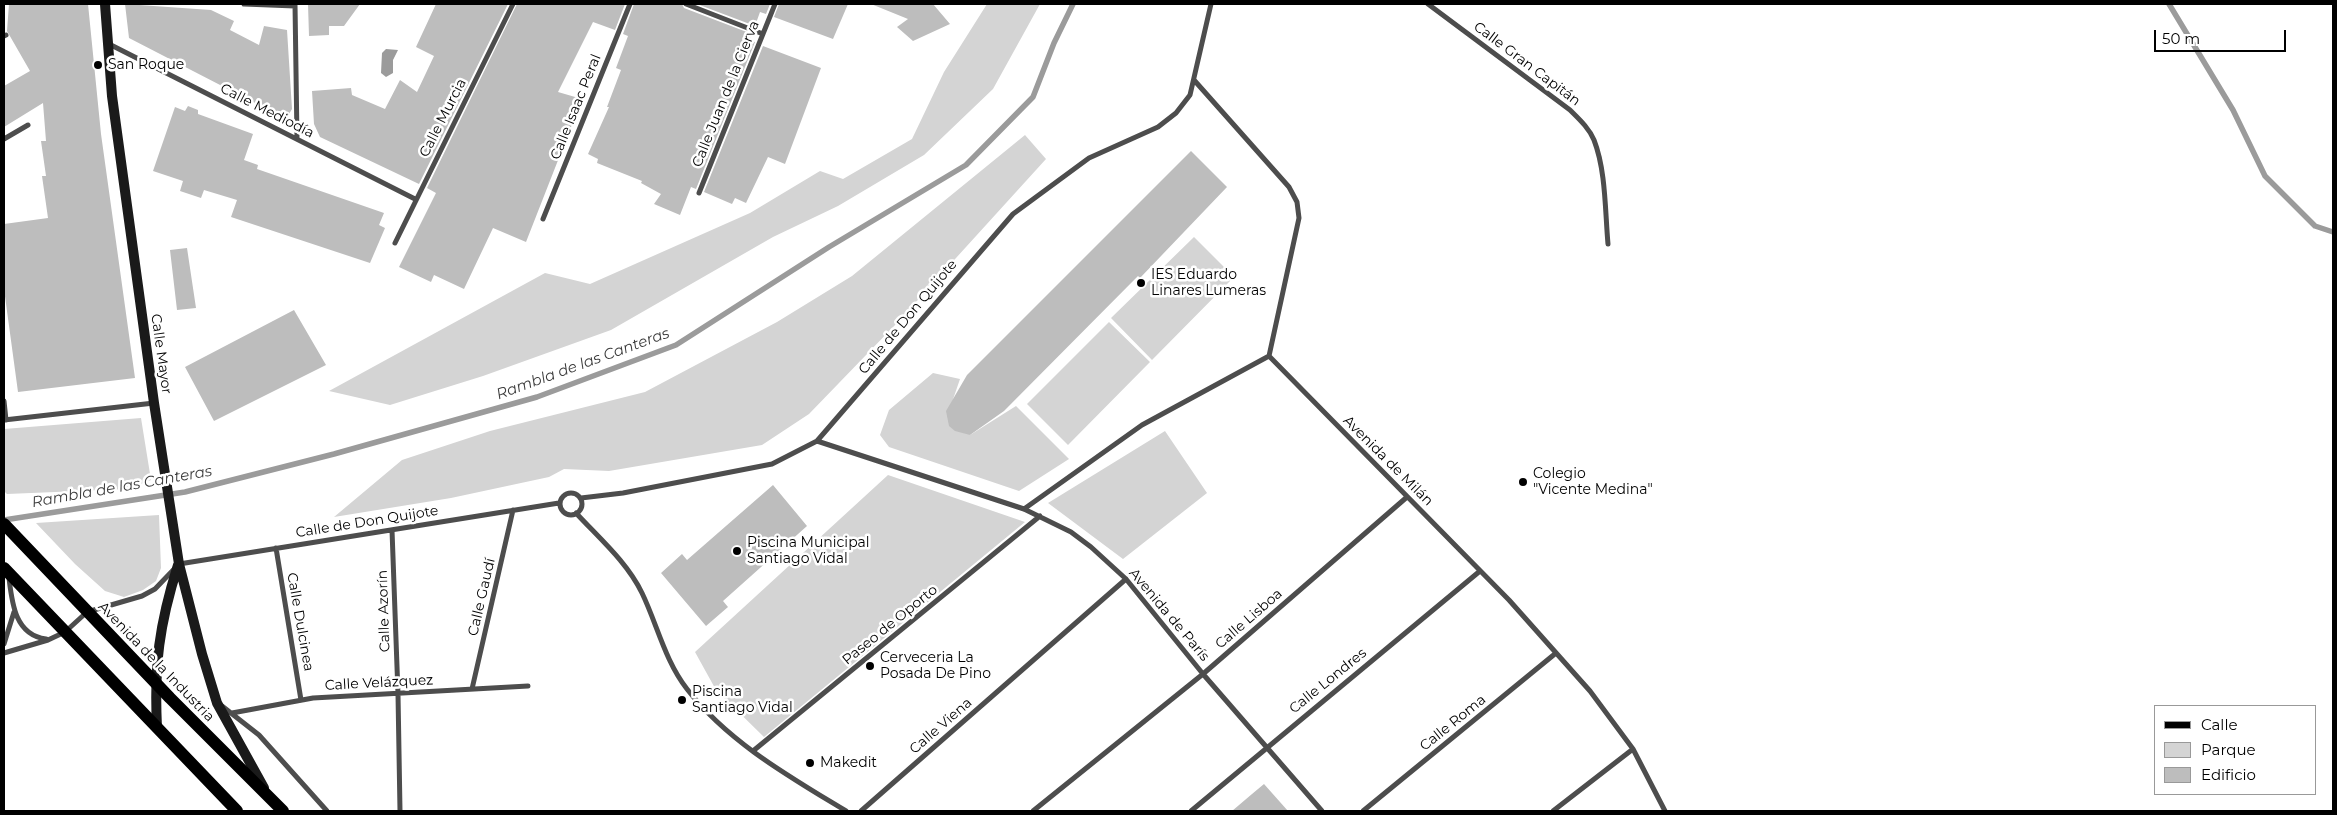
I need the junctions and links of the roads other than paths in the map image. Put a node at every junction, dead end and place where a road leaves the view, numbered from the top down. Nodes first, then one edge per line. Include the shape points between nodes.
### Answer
1 (105, 4) edge
2 (244, 4) edge
3 (513, 4) edge
4 (630, 4) edge
5 (686, 4) edge
6 (775, 4) edge
7 (1211, 4) edge
8 (1428, 4) edge
9 (295, 5) edge
10 (763, 34) junction
11 (108, 44) junction
12 (1194, 80) junction
13 (28, 125) dead end
14 (4, 139) edge
15 (298, 139) junction
16 (699, 193) dead end
17 (415, 199) junction
18 (543, 219) dead end
19 (394, 244) dead end
20 (1608, 244) dead end
21 (1269, 356) junction
22 (4, 402) edge
23 (154, 403) junction
24 (5, 420) edge
25 (816, 441) junction
26 (1407, 496) junction
27 (580, 498) junction
28 (559, 503) junction
29 (1024, 509) junction
30 (513, 510) junction
31 (576, 514) junction
32 (1040, 516) junction
33 (4, 524) edge
34 (392, 530) junction
35 (276, 548) junction
36 (179, 564) junction
37 (6, 570) edge
38 (1480, 571) junction
39 (1126, 579) junction
40 (14, 612) junction
41 (87, 612) junction
42 (65, 632) junction
43 (48, 640) junction
44 (4, 644) edge
45 (4, 653) edge
46 (1556, 653) junction
47 (1203, 674) junction
48 (155, 681) junction
49 (528, 686) dead end
50 (472, 689) junction
51 (398, 694) junction
52 (301, 700) junction
53 (217, 703) junction
54 (232, 713) junction
55 (157, 728) junction
56 (1266, 746) junction
57 (1633, 749) junction
58 (754, 751) junction
59 (269, 798) junction
60 (237, 811) edge
61 (283, 811) edge
62 (326, 811) edge
63 (400, 811) edge
64 (846, 811) edge
65 (861, 811) edge
66 (1033, 811) edge
67 (1191, 811) edge
68 (1322, 811) edge
69 (1363, 811) edge
70 (1553, 811) edge
71 (1665, 811) edge

1 - 11 main road, Calle Mayor
2 - 9 street
3 - 17 street, Calle Murcia
4 - 18 street, Calle Isaac Peral
5 - 10 street
6 - 10 street, Calle Juan de la Cierva
7 - 12 street, Calle de Don Quijote
8 - 20 street, Calle Gran Capitán via 1583,123 1594,140 1602,174
9 - 15 street
10 - 16 street, Calle Juan de la Cierva
11 - 15 street, Calle Mediodía
11 - 23 main road, Calle Mayor via 112,96
12 - 21 street via 1289,186 1297,202 1299,218
12 - 25 street, Calle de Don Quijote via 1190,95 1176,113 1158,127 1089,158 1013,214
13 - 14 street
15 - 17 street, Calle Mediodía
17 - 19 street, Calle Murcia
21 - 26 street, Avenida de Milán
21 - 29 street via 1142,425
22 - 24 street
23 - 24 street
23 - 36 main road, Calle Mayor
25 - 27 street, Calle de Don Quijote via 772,464 623,493
25 - 29 street, Avenida de París
26 - 38 street, Avenida de Milán
26 - 47 street, Calle Lisboa
27 - 28 street via 573,492 566,493
27 - 31 street via 581,508
28 - 30 street, Calle de Don Quijote
28 - 31 street via 566,514
29 - 32 street, Avenida de París
30 - 34 street, Calle de Don Quijote
30 - 50 street, Calle Gaudí
31 - 58 street via 630,573 670,661 686,688 715,720
32 - 39 street, Avenida de París via 1084,542
32 - 58 street, Paseo de Oporto
33 - 41 main road, Avenida de la Industria
34 - 35 street, Calle de Don Quijote
34 - 51 street, Calle Azorín
35 - 36 street, Calle de Don Quijote
35 - 52 street, Calle Dulcinea
36 - 41 street via 155,589 142,596
36 - 48 main road via 161,626
36 - 53 main road, Calle Mayor
37 - 40 street
37 - 42 main road
38 - 46 street, Avenida de Milán
38 - 56 street, Calle Londres
39 - 47 street, Avenida de París
39 - 65 street, Calle Viena
40 - 43 street via 30,634
40 - 44 street
41 - 42 street
41 - 48 main road, Avenida de la Industria
42 - 43 street
42 - 55 main road
43 - 45 street
46 - 57 street, Avenida de Milán via 1590,690
46 - 69 street, Calle Roma
47 - 56 street, Avenida de París
47 - 66 street, Calle Lisboa
48 - 55 main road
48 - 59 main road, Avenida de la Industria
49 - 50 street, Calle Velázquez
50 - 51 street, Calle Velázquez
51 - 52 street, Calle Velázquez
51 - 63 street, Calle Azorín
52 - 54 street, Calle Velázquez
53 - 54 street
53 - 59 main road, Calle Mayor
54 - 62 street via 259,734
55 - 60 main road
56 - 67 street, Calle Londres
56 - 68 street, Avenida de París
57 - 70 street
57 - 71 street, Avenida de Milán
58 - 64 street
59 - 61 main road, Avenida de la Industria

